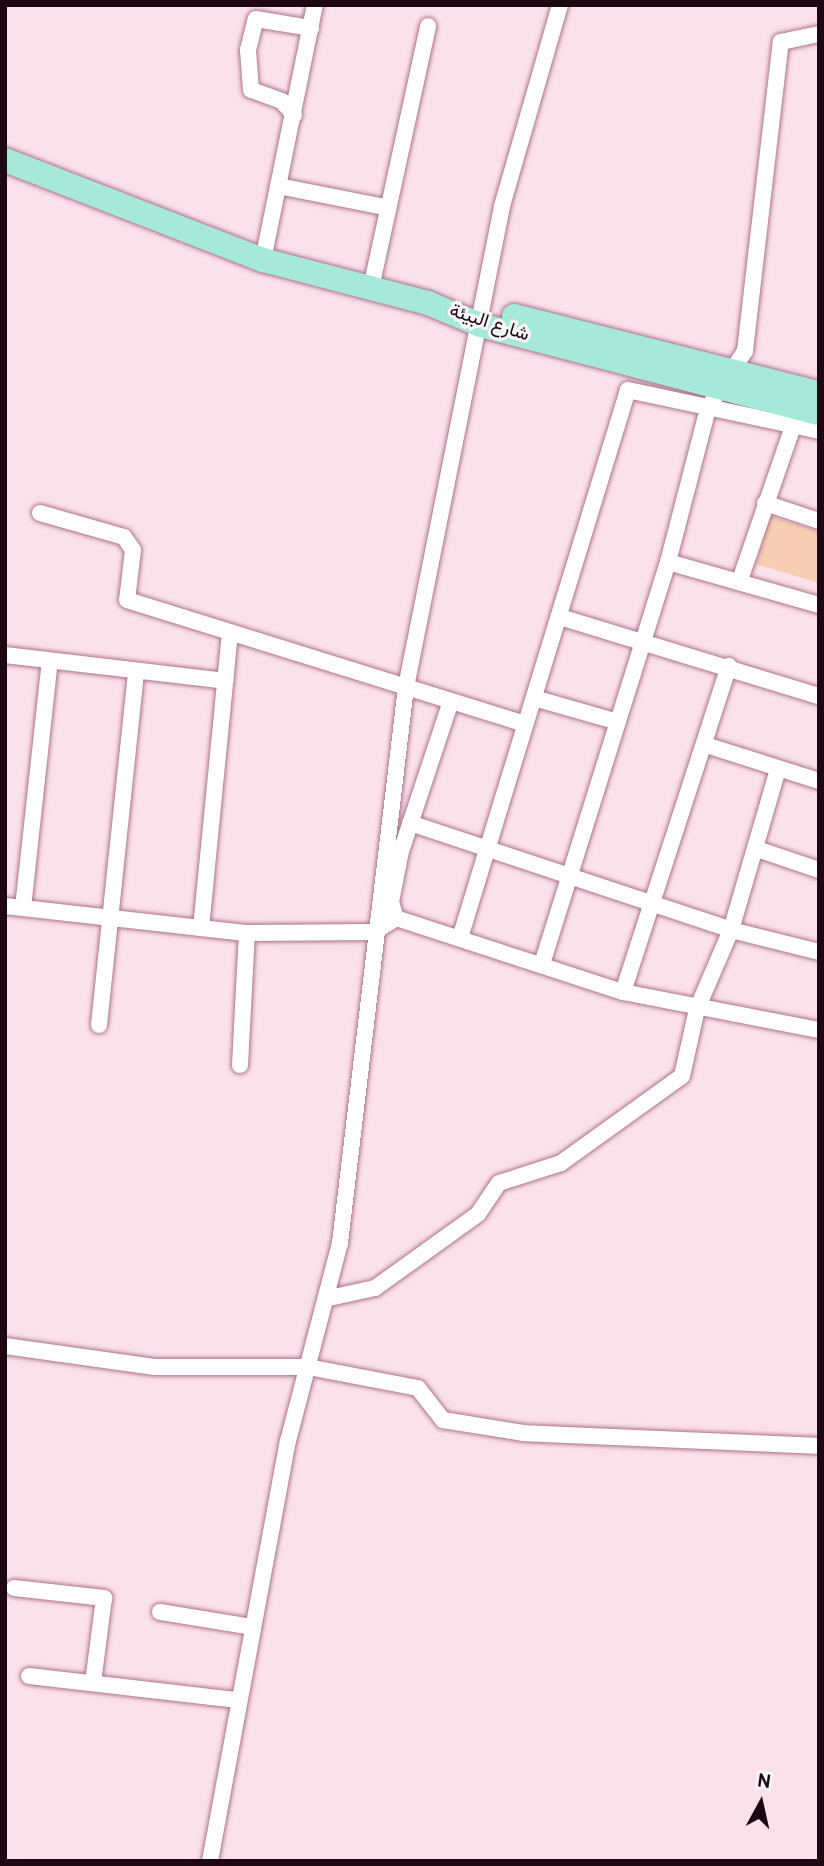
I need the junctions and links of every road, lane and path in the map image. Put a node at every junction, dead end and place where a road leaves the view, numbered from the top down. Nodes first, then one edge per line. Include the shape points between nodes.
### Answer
1 (315, 5) edge
2 (560, 5) edge
3 (428, 26) dead end
4 (311, 28) junction
5 (819, 34) edge
6 (293, 115) junction
7 (5, 160) edge
8 (278, 186) junction
9 (385, 207) junction
10 (263, 260) junction
11 (371, 288) junction
12 (481, 316) junction
13 (720, 389) junction
14 (819, 393) edge
15 (819, 413) edge
16 (794, 424) junction
17 (819, 431) edge
18 (765, 503) junction
19 (40, 513) dead end
20 (819, 521) edge
21 (668, 562) junction
22 (740, 580) junction
23 (819, 604) edge
24 (560, 617) junction
25 (230, 632) junction
26 (643, 642) junction
27 (5, 655) edge
28 (50, 661) junction
29 (729, 666) junction
30 (136, 671) junction
31 (225, 681) junction
32 (406, 687) junction
33 (819, 696) edge
34 (534, 698) junction
35 (451, 701) junction
36 (618, 722) junction
37 (525, 724) junction
38 (706, 745) junction
39 (778, 769) junction
40 (819, 781) edge
41 (410, 822) junction
42 (486, 849) junction
43 (757, 849) junction
44 (819, 870) edge
45 (571, 879) junction
46 (654, 905) junction
47 (5, 906) edge
48 (23, 908) junction
49 (109, 917) junction
50 (396, 918) junction
51 (201, 928) junction
52 (731, 930) junction
53 (374, 932) junction
54 (247, 933) junction
55 (460, 937) junction
56 (819, 952) edge
57 (542, 964) junction
58 (623, 992) junction
59 (697, 1009) junction
60 (99, 1025) dead end
61 (819, 1030) edge
62 (240, 1065) dead end
63 (329, 1298) junction
64 (5, 1346) edge
65 (307, 1367) junction
66 (819, 1446) edge
67 (14, 1588) dead end
68 (160, 1612) dead end
69 (253, 1627) junction
70 (29, 1676) dead end
71 (93, 1683) junction
72 (238, 1700) junction
73 (210, 1861) edge

1 - 4 street
2 - 12 street via 502,206
3 - 9 street
4 - 6 street
4 - 6 street via 257,19 247,50 251,90 282,101
5 - 13 street via 781,42 746,351
6 - 8 street
7 - 10 main road, شارع البيئة
8 - 9 street
8 - 10 street
9 - 11 street
10 - 11 main road, شارع البيئة
11 - 12 main road, شارع البيئة
12 - 13 main road, شارع البيئة
12 - 32 street
13 - 14 main road, شارع البيئة
13 - 15 main road, شارع البيئة
13 - 16 street
13 - 21 street
13 - 24 street via 628,390
16 - 17 street
16 - 18 street
18 - 20 street
18 - 22 street
19 - 25 street via 124,537 133,550 127,600
21 - 22 street
21 - 26 street
22 - 23 street
24 - 26 street
24 - 34 street
25 - 31 street
25 - 32 street
26 - 29 street
26 - 36 street
27 - 28 street
28 - 30 street
28 - 48 street
29 - 33 street
29 - 38 street
30 - 31 street
30 - 49 street
31 - 51 street
32 - 35 street
32 - 53 street
34 - 36 street
34 - 37 street
35 - 37 street
35 - 41 street
36 - 45 street
37 - 42 street
38 - 39 street
38 - 46 street
39 - 40 street
39 - 43 street
41 - 42 street
41 - 50 street via 392,889
42 - 45 street
42 - 55 street
43 - 44 street
43 - 52 street
45 - 46 street
45 - 57 street
46 - 52 street
46 - 58 street
47 - 48 street
48 - 49 street
49 - 51 street
49 - 60 street
50 - 53 street
50 - 55 street
51 - 54 street
52 - 56 street
52 - 59 street
53 - 54 street
53 - 63 street via 359,1107
54 - 62 street
55 - 57 street
57 - 58 street
58 - 59 street
59 - 61 street
59 - 63 street via 682,1076 561,1163 499,1183 478,1214 375,1288
63 - 65 street
64 - 65 street via 100,1363
65 - 66 street via 418,1388 443,1420 508,1431
65 - 69 street
67 - 71 street via 104,1598
68 - 69 street
69 - 72 street
70 - 71 street
71 - 72 street
72 - 73 street

